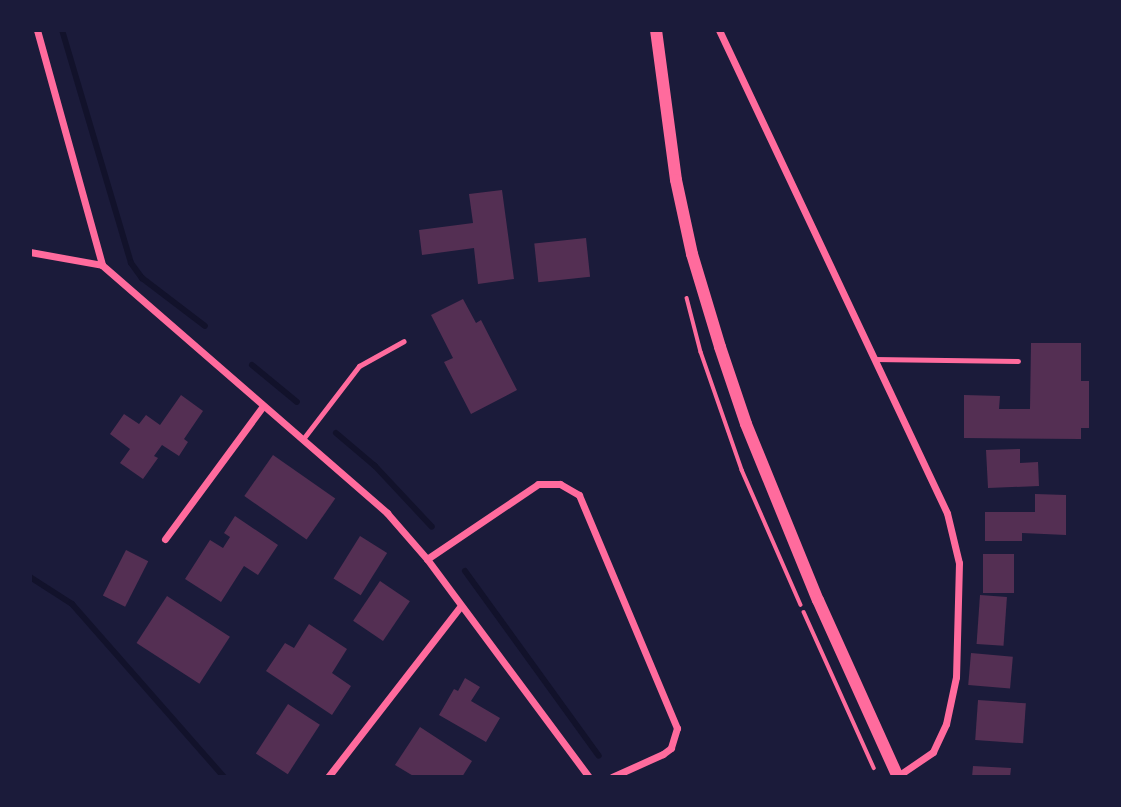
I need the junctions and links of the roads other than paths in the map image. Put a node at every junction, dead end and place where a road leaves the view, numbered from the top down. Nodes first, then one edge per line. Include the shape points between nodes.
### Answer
1 (37, 30) edge
2 (656, 30) edge
3 (719, 30) edge
4 (30, 252) edge
5 (102, 265) junction
6 (404, 341) dead end
7 (874, 359) junction
8 (1018, 361) dead end
9 (263, 406) junction
10 (303, 439) junction
11 (165, 539) dead end
12 (427, 559) junction
13 (460, 607) junction
14 (328, 777) edge
15 (589, 777) edge
16 (612, 777) edge
17 (898, 777) edge

1 - 5 street
2 - 17 street via 676,180 720,347 746,424 818,600
3 - 7 street
4 - 5 street
5 - 9 street
6 - 10 lane via 359,366
7 - 8 lane
7 - 17 street via 947,513 959,563 956,677 946,724 933,752
9 - 10 street
9 - 11 street
10 - 12 street via 387,513
12 - 13 street
12 - 16 street via 538,484 560,484 579,495 677,728 671,748
13 - 14 street
13 - 15 street

